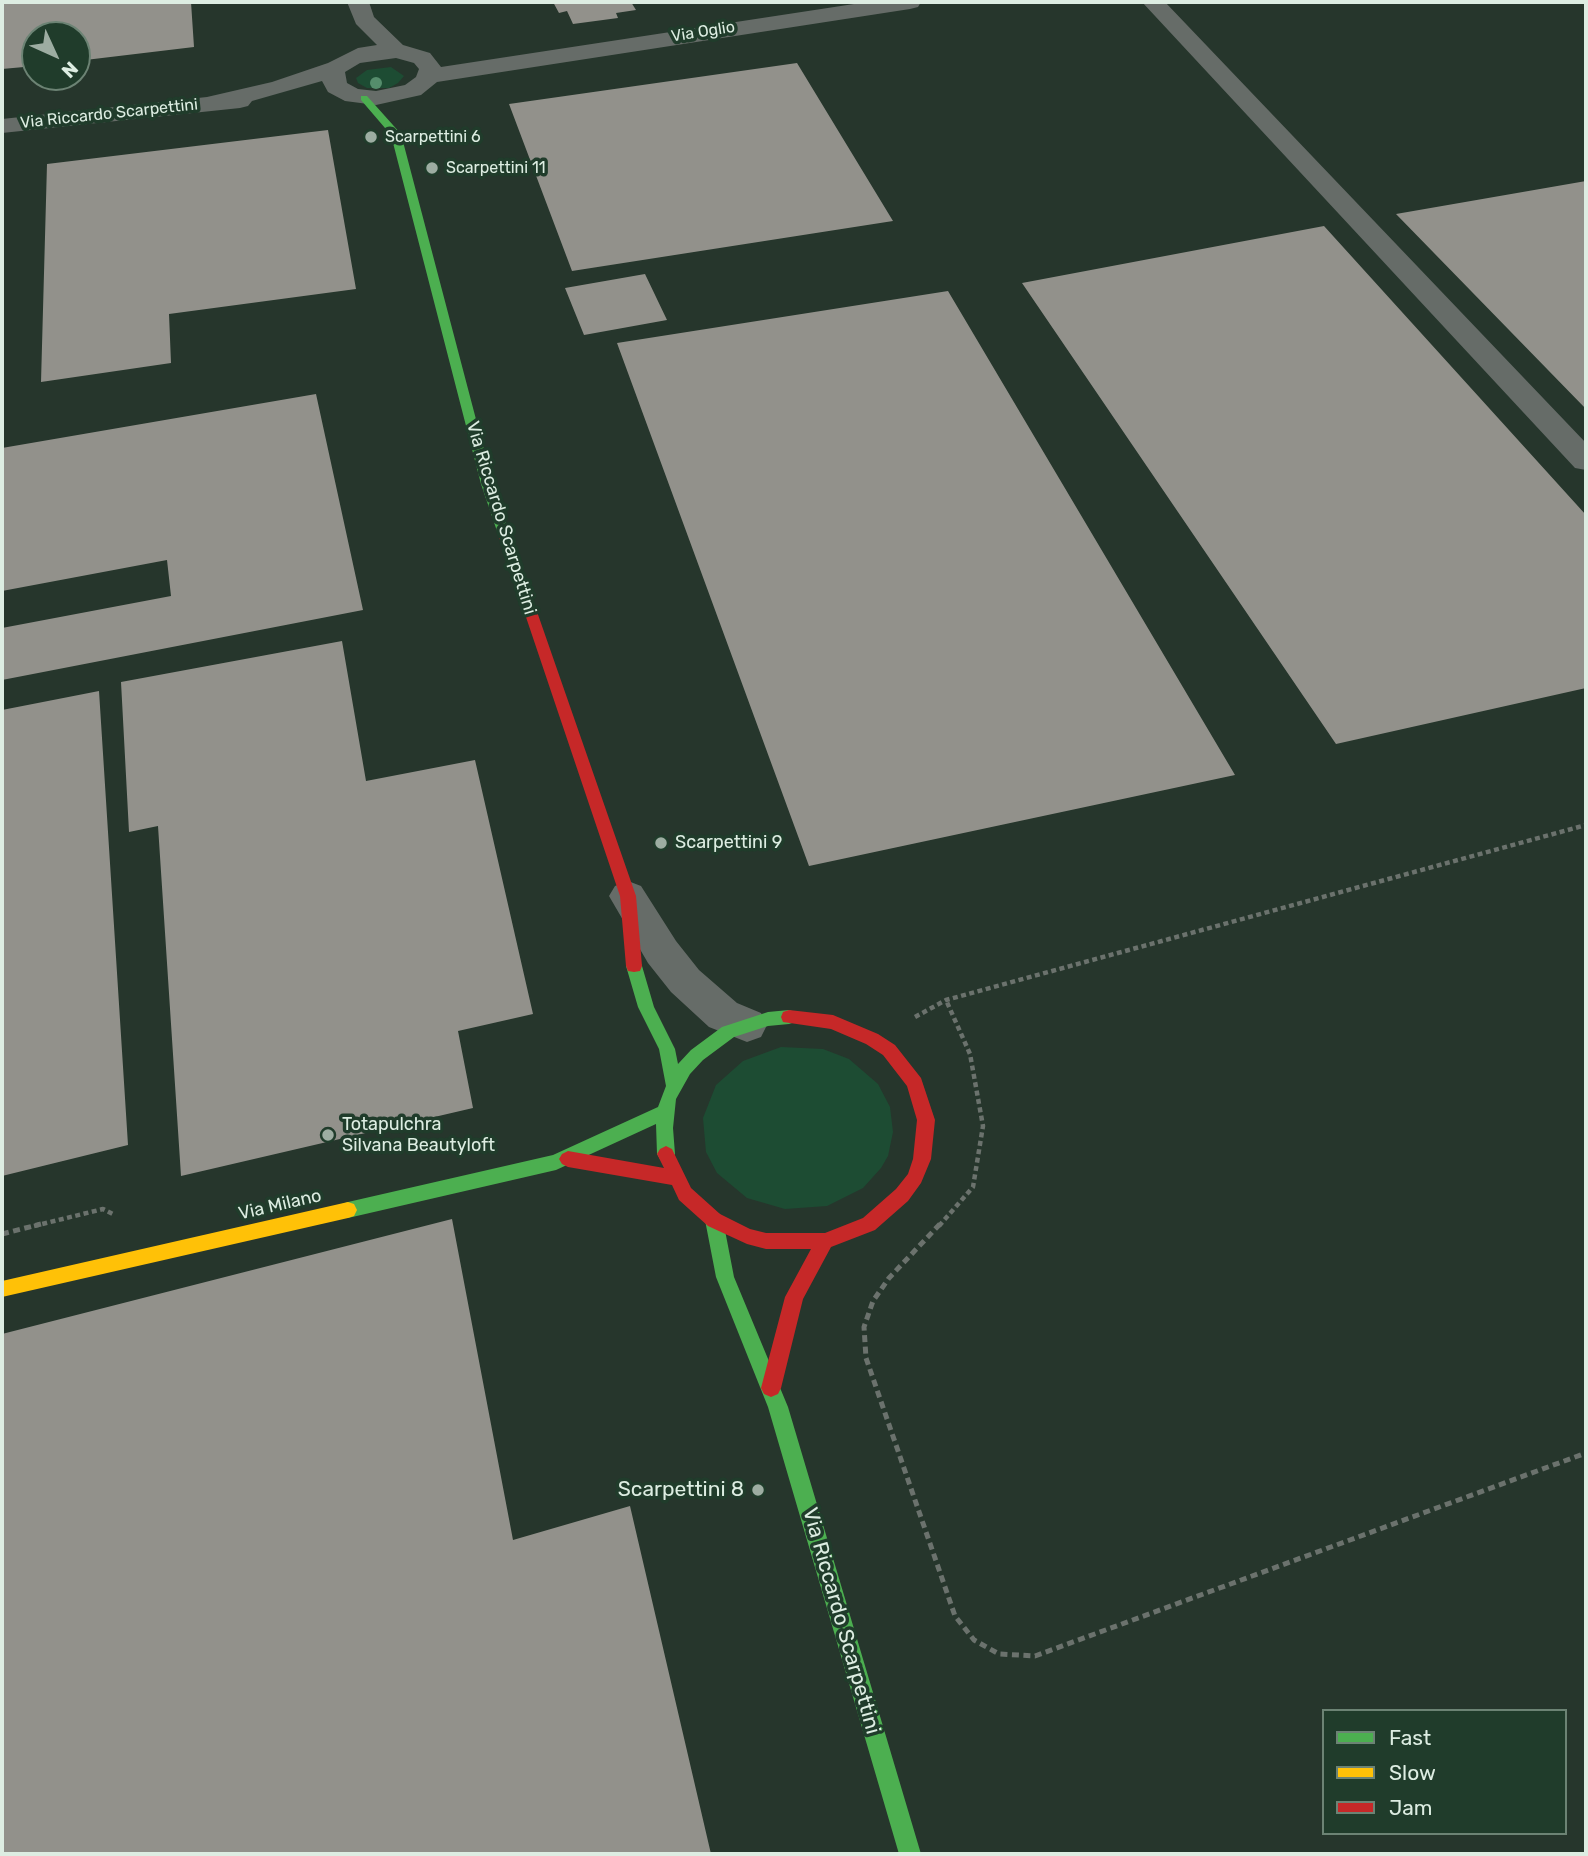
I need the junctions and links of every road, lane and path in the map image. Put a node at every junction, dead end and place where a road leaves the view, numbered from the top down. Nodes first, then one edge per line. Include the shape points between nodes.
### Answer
1 (910, 2) edge
2 (1153, 2) edge
3 (857, 5) edge
4 (361, 11) edge
5 (396, 51) junction
6 (344, 63) junction
7 (421, 75) junction
8 (354, 95) junction
9 (216, 102) junction
10 (2, 127) edge
11 (396, 134) junction
12 (1586, 461) edge
13 (1586, 825) edge
14 (628, 896) junction
15 (747, 1025) junction
16 (674, 1085) junction
17 (666, 1111) junction
18 (568, 1159) junction
19 (676, 1178) junction
20 (124, 1220) dead end
21 (713, 1220) junction
22 (2, 1234) edge
23 (825, 1241) junction
24 (2, 1289) edge
25 (771, 1388) junction
26 (1586, 1453) edge
27 (910, 1854) edge

1 - 3 street, Via Oglio
2 - 12 street
3 - 7 street, Via Oglio
4 - 5 street
4 - 6 street
5 - 6 street, Via Riccardo Scarpettini
5 - 7 street
6 - 8 street via 332,81
6 - 9 street, Via Riccardo Scarpettini via 279,88
7 - 8 street, Via Oglio via 390,97
7 - 11 street
8 - 9 street, Via Riccardo Scarpettini
8 - 11 street, Via Riccardo Scarpettini
9 - 10 street, Via Riccardo Scarpettini
11 - 14 street, Via Riccardo Scarpettini via 487,484
13 - 26 path via 946,1000 970,1054 983,1126 973,1187 889,1278 873,1301 864,1327 866,1358 955,1616 974,1640 999,1654 1035,1656
14 - 15 street, Via Riccardo Scarpettini via 685,981 723,1015
14 - 16 street, Via Riccardo Scarpettini via 635,974 667,1049
15 - 16 street via 697,1055
15 - 23 street via 768,1019 812,1018 853,1029 889,1051 915,1083 922,1100 926,1139 915,1178 869,1224
16 - 17 street
17 - 18 street, Via Milano
17 - 19 street via 664,1146
18 - 19 street, Via Milano
18 - 24 street, Via Milano
19 - 21 street via 685,1194
20 - 22 path via 103,1209
21 - 23 street via 766,1241
21 - 25 street, Via Riccardo Scarpettini via 725,1277
23 - 25 street via 794,1297
25 - 27 street, Via Riccardo Scarpettini

